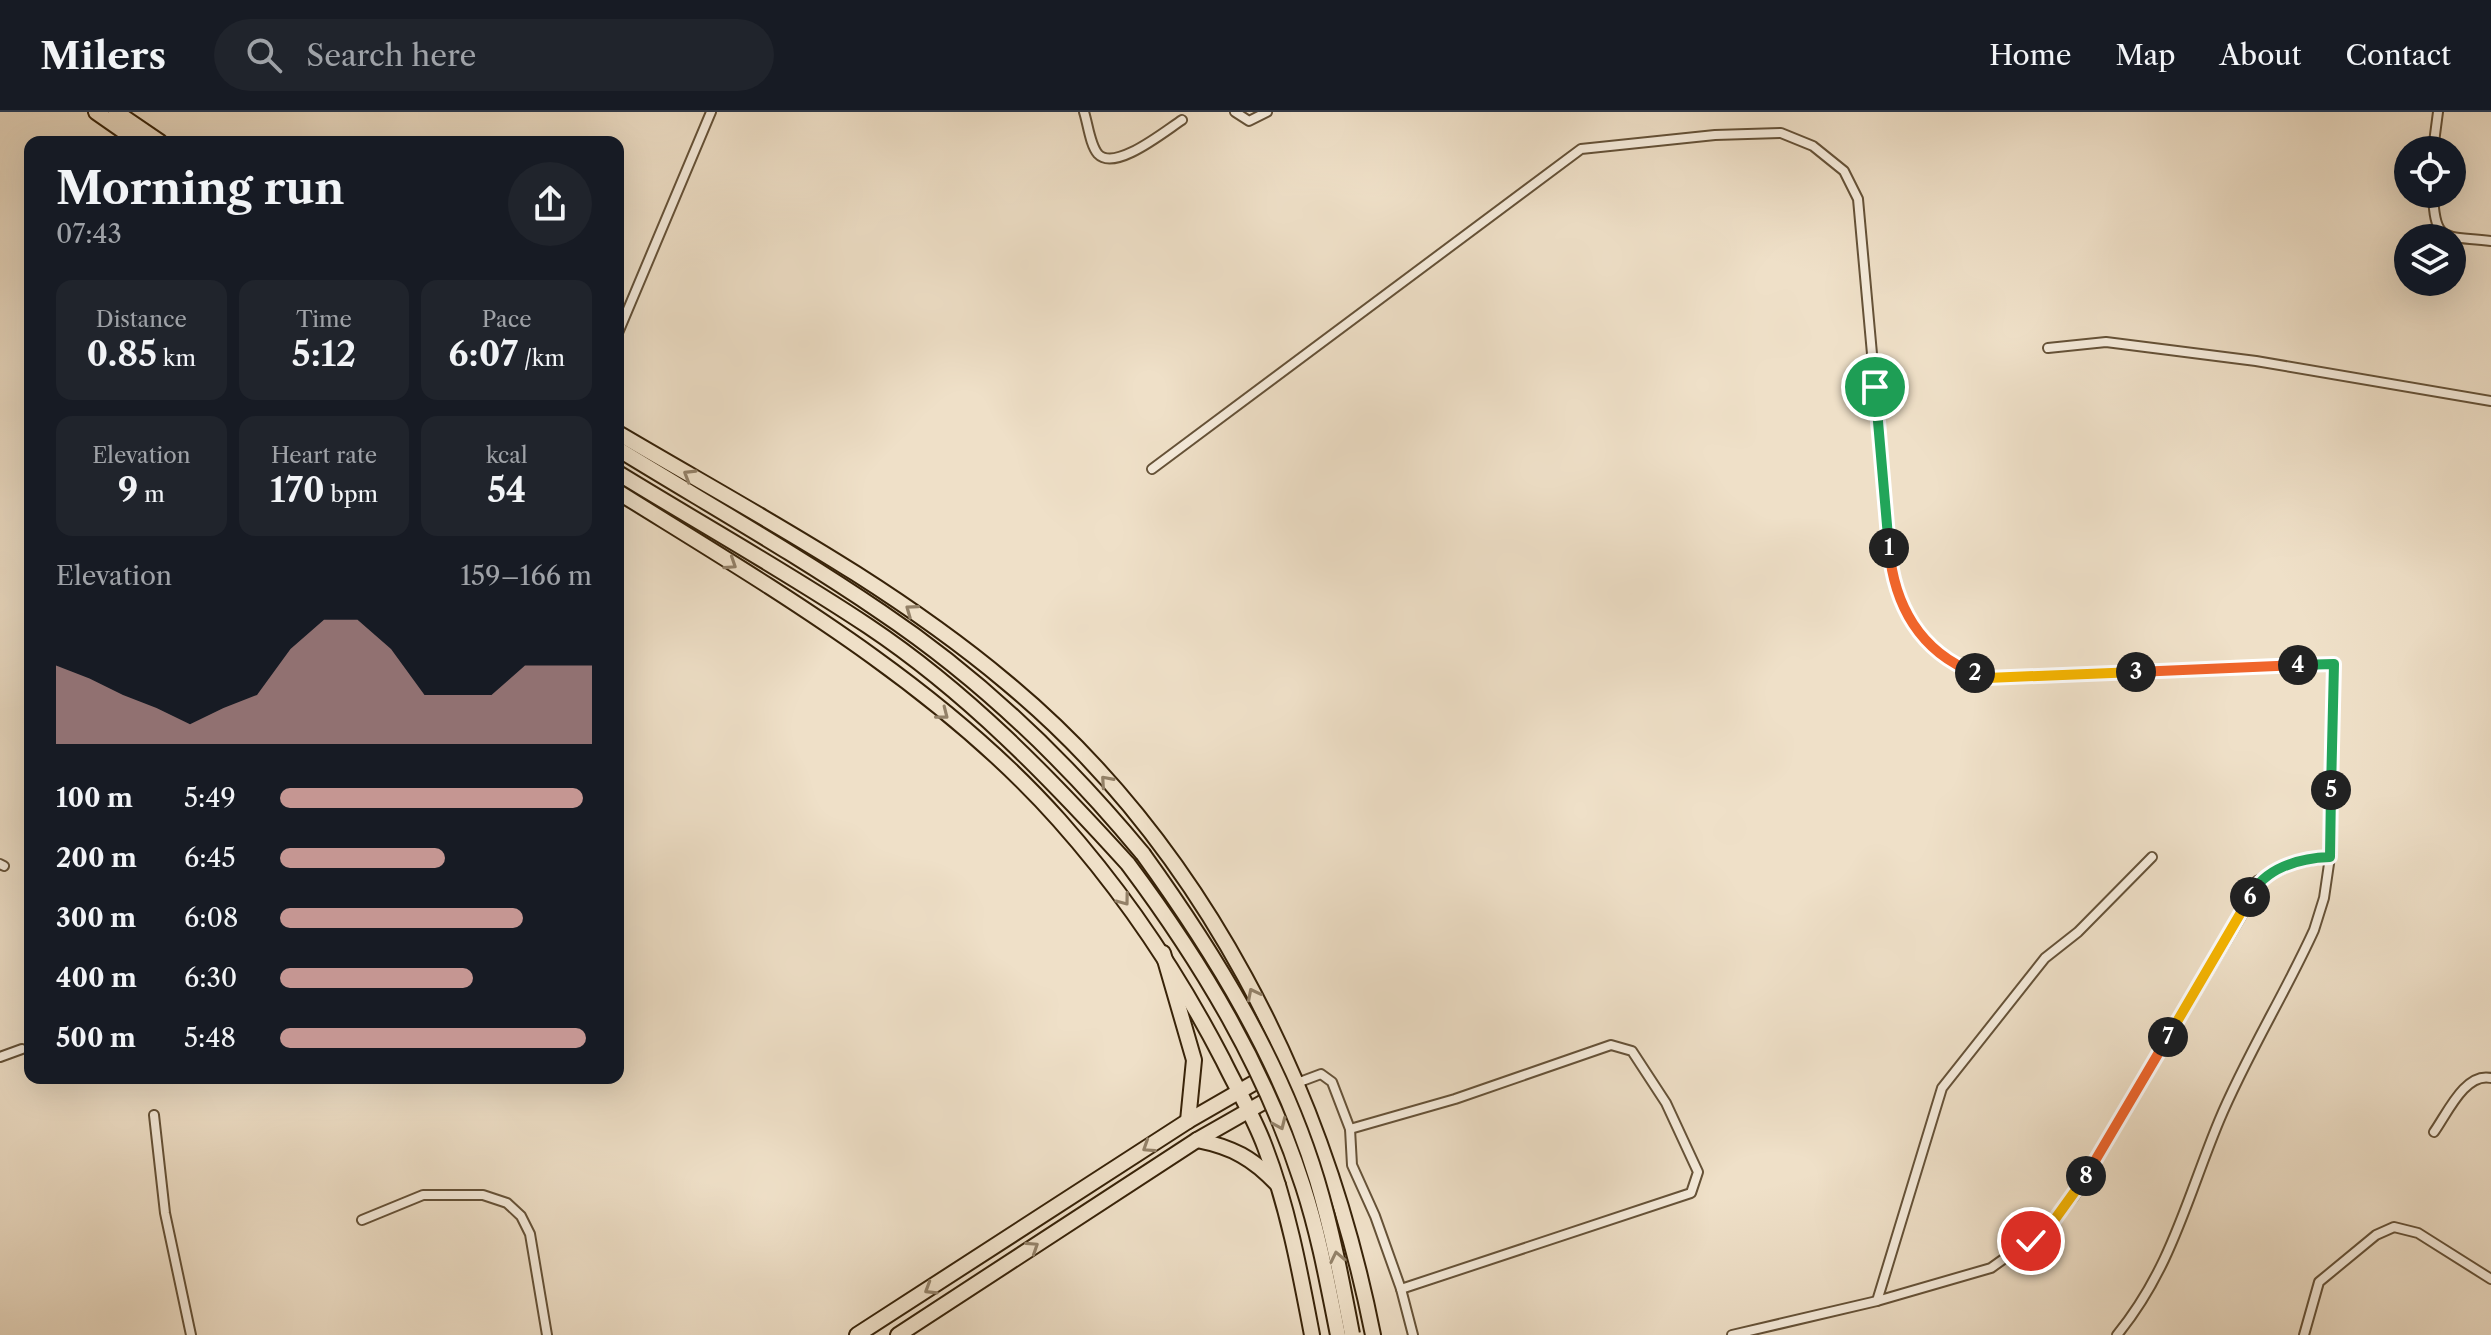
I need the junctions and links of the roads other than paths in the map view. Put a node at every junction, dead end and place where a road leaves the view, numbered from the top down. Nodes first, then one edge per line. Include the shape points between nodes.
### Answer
1 (96, 112) edge
2 (711, 112) edge
3 (1084, 112) edge
4 (1235, 112) edge
5 (1267, 112) edge
6 (2438, 112) edge
7 (114, 115) edge
8 (1182, 120) dead end
9 (130, 122) edge
10 (151, 136) edge
11 (2435, 136) edge
12 (2434, 208) edge
13 (2491, 241) edge
14 (624, 319) edge
15 (2048, 348) dead end
16 (2491, 401) edge
17 (624, 437) edge
18 (624, 453) edge
19 (1152, 469) dead end
20 (624, 477) edge
21 (624, 496) edge
22 (2152, 857) dead end
23 (2330, 857) junction
24 (1163, 953) junction
25 (22, 1049) dead end
26 (0, 1057) edge
27 (1287, 1064) junction
28 (2491, 1078) edge
29 (1297, 1083) junction
30 (1238, 1091) junction
31 (1248, 1110) junction
32 (154, 1115) dead end
33 (1188, 1121) junction
34 (1350, 1129) junction
35 (2434, 1132) dead end
36 (1197, 1140) junction
37 (1278, 1185) junction
38 (362, 1220) dead end
39 (2491, 1279) edge
40 (1401, 1289) junction
41 (1877, 1301) junction
42 (191, 1335) edge
43 (547, 1335) edge
44 (857, 1335) edge
45 (898, 1335) edge
46 (1312, 1335) edge
47 (1347, 1335) edge
48 (1373, 1335) edge
49 (1413, 1335) edge
50 (1732, 1335) edge
51 (2117, 1335) edge
52 (2304, 1335) edge

1 - 7 main road
2 - 14 street
3 - 8 street via 1096,152 1117,161
4 - 5 street via 1249,121
6 - 11 street
7 - 9 main road
9 - 10 main road
12 - 13 street via 2435,227 2442,233
15 - 16 street via 2106,342
27 -> 17 main road via 1214,921 1160,842 1048,720 1007,682 903,604
47 -> 18 main road, bridge via 1329,1223 1299,1129 1239,1001 1143,854 1051,751 947,660 881,612
19 - 23 street via 1581,149 1781,133 1813,146 1844,171 1858,199 1892,575 1905,613 1923,639 1952,664 1987,678 2334,664
20 -> 47 main road, bridge via 869,627 932,674 1040,767 1128,864 1198,961 1246,1049 1303,1185
21 -> 24 main road via 862,649 971,736 1058,819
22 - 41 street via 2045,958 1942,1088
23 - 41 street via 2294,863 2257,881 2075,1195 2050,1226 1991,1268
23 - 51 street via 2314,930 2220,1119 2167,1262
24 - 30 main road
24 - 33 main road via 1194,1060
25 - 26 street
27 - 29 main road
27 - 30 main road
28 - 35 street via 2477,1078 2467,1086
29 - 31 main road
29 - 34 street via 1321,1074 1332,1082
29 - 48 main road via 1346,1214
30 - 31 main road
30 - 33 main road
31 - 36 main road
31 - 37 main road
32 - 42 street via 165,1213
33 -> 44 main road
34 - 40 street via 1352,1165
34 - 40 street via 1611,1045 1632,1051 1666,1103 1698,1172 1691,1193
36 - 37 main road via 1241,1152
45 -> 36 main road
37 - 46 main road
38 - 43 street via 423,1195 452,1192 507,1203 530,1234
39 - 52 street via 2418,1233 2394,1227 2351,1253 2319,1282
40 - 49 street
41 - 50 street

